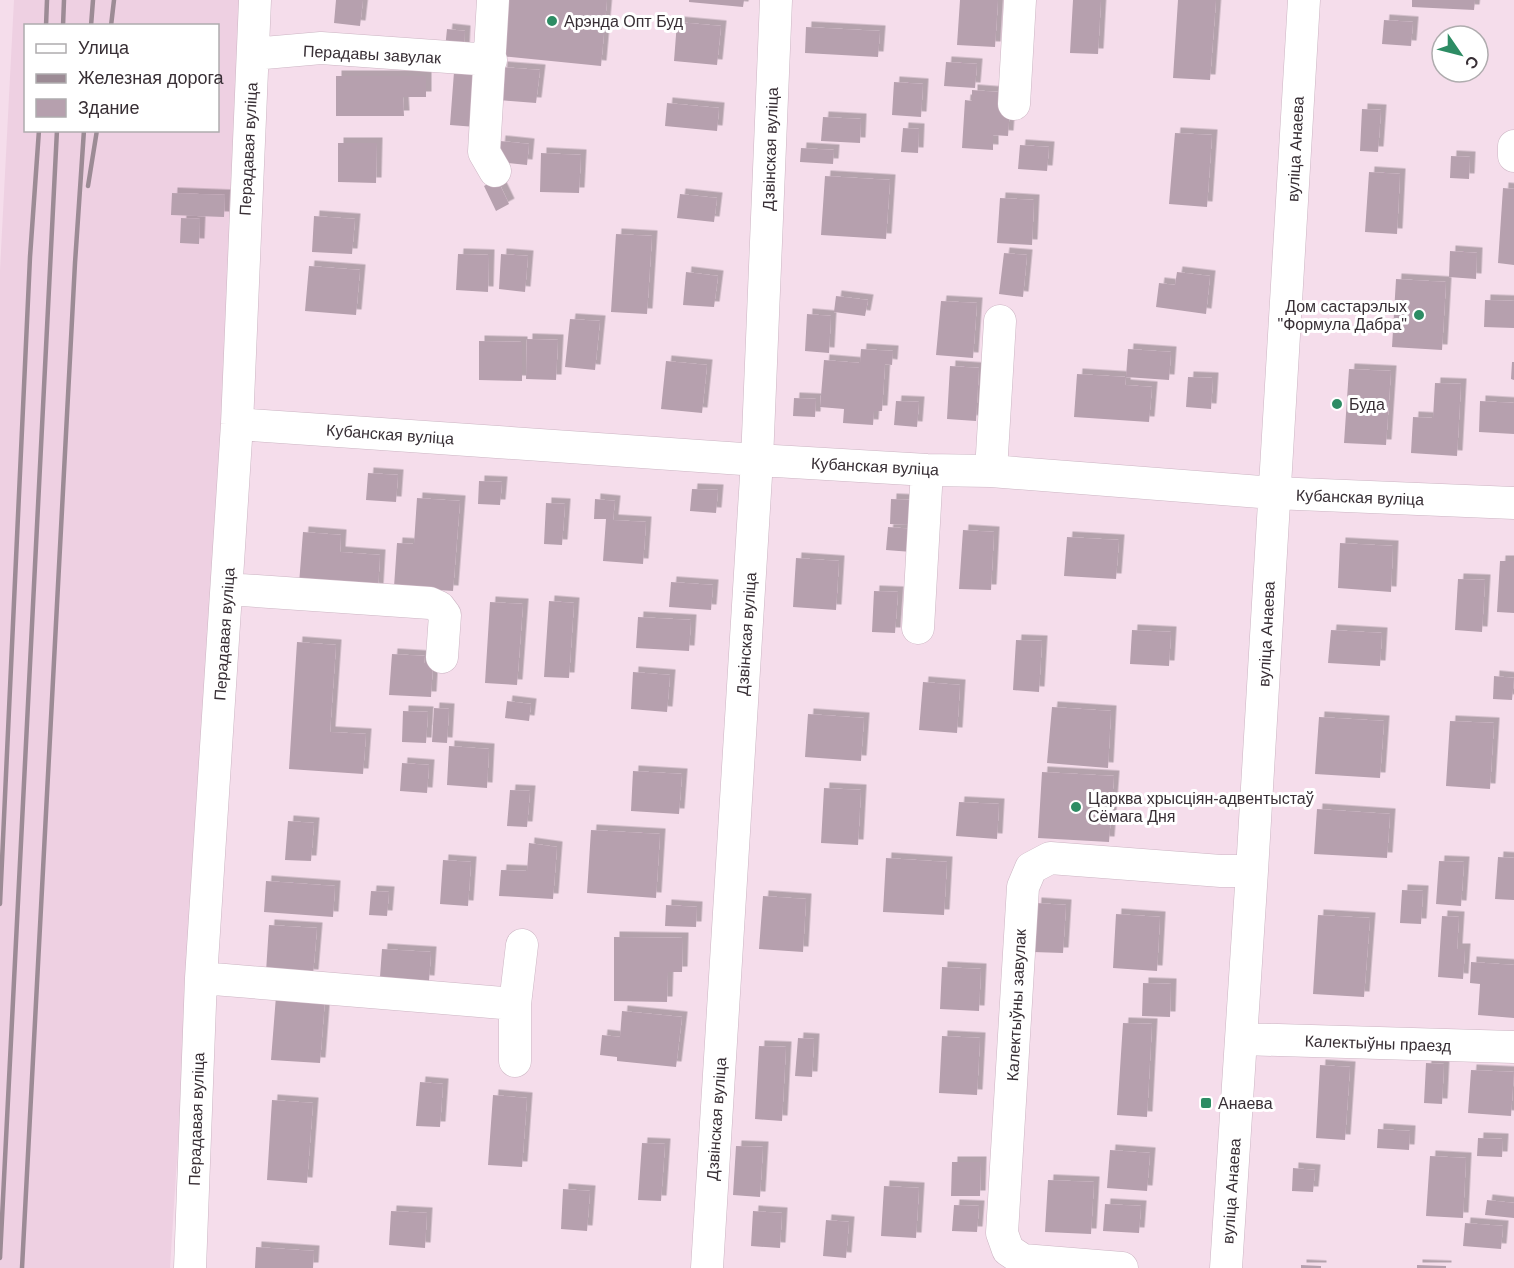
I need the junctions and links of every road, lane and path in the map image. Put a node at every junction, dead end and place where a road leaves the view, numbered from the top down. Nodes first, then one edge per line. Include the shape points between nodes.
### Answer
1 (255, 0) edge
2 (493, 0) edge
3 (776, 0) edge
4 (1020, 0) edge
5 (1304, 0) edge
6 (253, 54) junction
7 (491, 60) junction
8 (1014, 104) dead end
9 (1514, 147) edge
10 (1514, 156) edge
11 (495, 171) dead end
12 (1000, 321) dead end
13 (237, 424) junction
14 (757, 460) junction
15 (927, 470) junction
16 (992, 471) junction
17 (1275, 493) junction
18 (1514, 503) edge
19 (227, 589) junction
20 (918, 628) dead end
21 (442, 657) dead end
22 (1252, 871) junction
23 (522, 945) dead end
24 (201, 978) junction
25 (515, 1004) junction
26 (1242, 1039) junction
27 (1514, 1047) edge
28 (515, 1061) dead end
29 (190, 1268) edge
30 (707, 1268) edge
31 (1122, 1268) edge
32 (1226, 1268) edge

1 - 6 street, Перадавая вуліца
2 - 7 street
3 - 14 street, Дзвінская вуліца
4 - 8 street
5 - 17 street, вуліца Анаева
6 - 7 street, Перадавы завулак via 321,48
6 - 13 street, Перадавая вуліца
7 - 11 street via 484,152
9 - 10 street
12 - 16 street
13 - 14 street, Кубанская вуліца
13 - 19 street, Перадавая вуліца
14 - 15 street, Кубанская вуліца
14 - 30 street, Дзвінская вуліца
15 - 16 street, Кубанская вуліца
15 - 20 street
16 - 17 street, Кубанская вуліца
17 - 18 street, Кубанская вуліца
17 - 22 street, вуліца Анаева
19 - 21 street via 430,603 445,615
19 - 24 street, Перадавая вуліца
22 - 26 street, вуліца Анаева
22 - 31 street, Калектыўны завулак via 1050,858 1031,868 1023,887 1002,1233 1008,1250 1023,1260
23 - 25 street
24 - 25 street
24 - 29 street, Перадавая вуліца
25 - 28 street
26 - 27 street, Калектыўны праезд
26 - 32 street, вуліца Анаева

